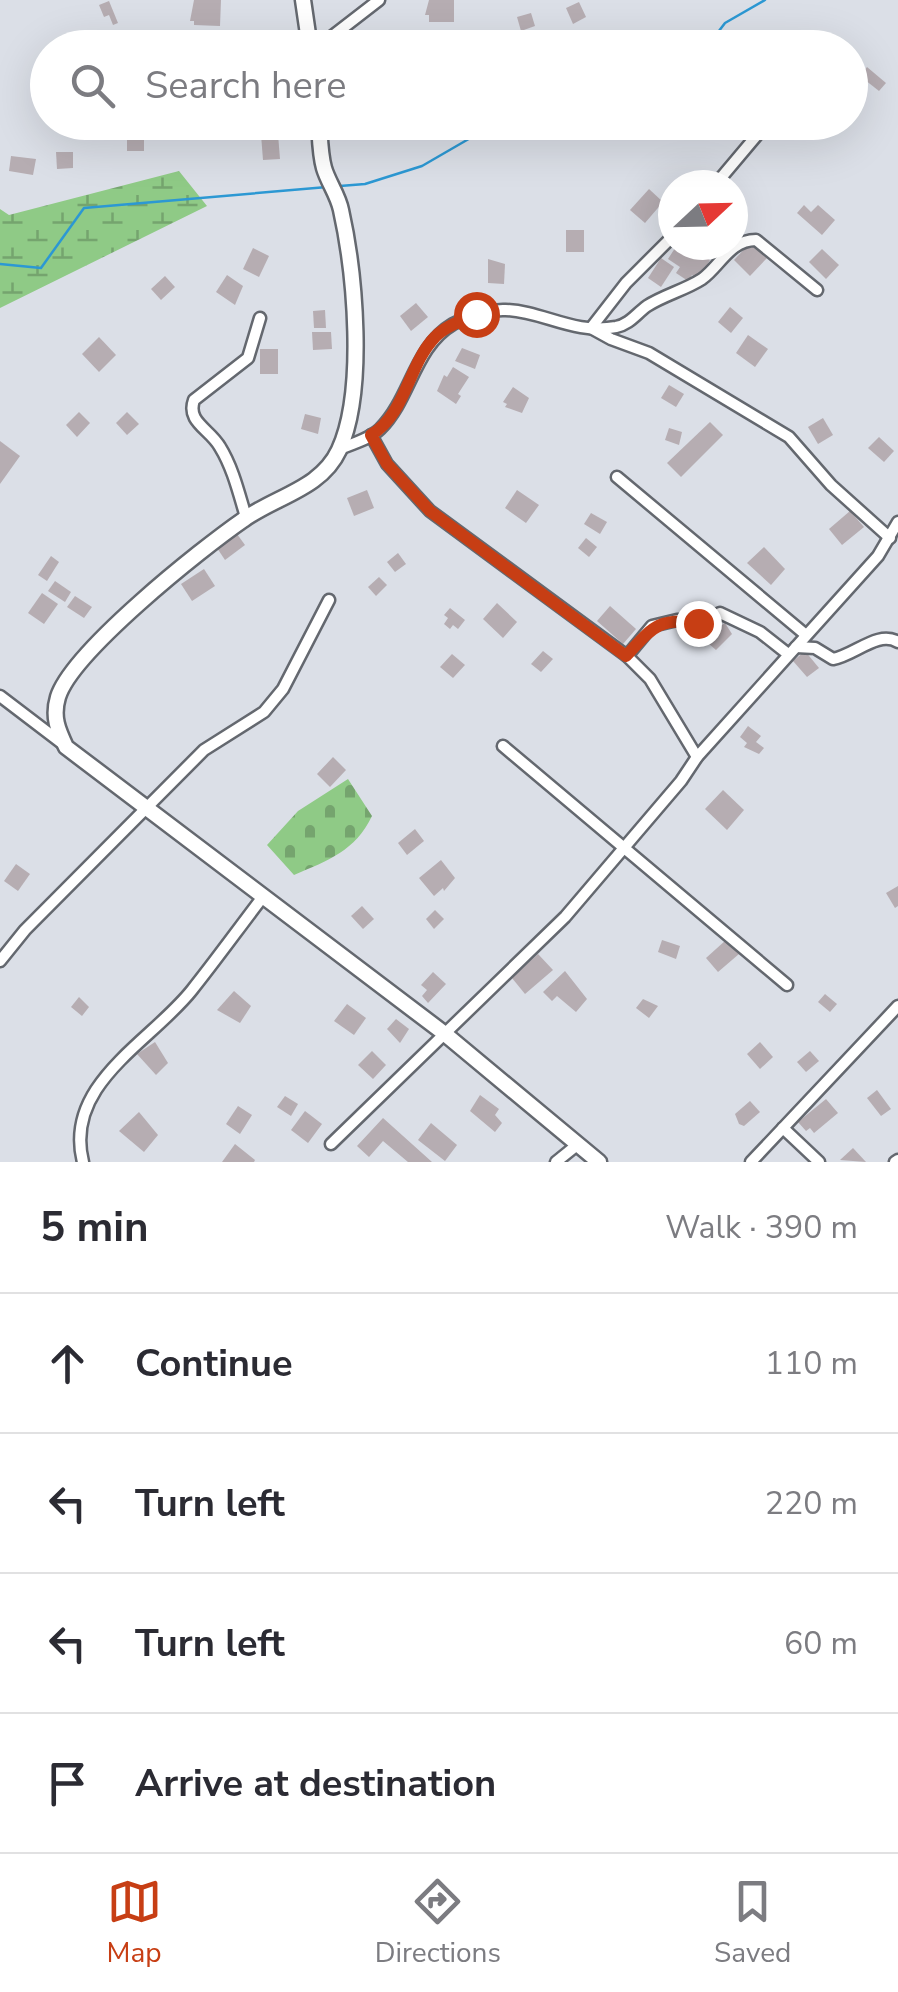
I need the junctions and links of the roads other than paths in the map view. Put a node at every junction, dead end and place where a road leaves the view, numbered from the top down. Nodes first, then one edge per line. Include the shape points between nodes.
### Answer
1 (303, 0) edge
2 (379, 0) edge
3 (310, 30) edge
4 (338, 30) edge
5 (321, 140) edge
6 (753, 140) edge
7 (728, 170) edge
8 (658, 251) edge
9 (817, 290) dead end
10 (260, 318) dead end
11 (591, 328) junction
12 (371, 435) junction
13 (339, 449) junction
14 (617, 477) dead end
15 (246, 517) junction
16 (898, 522) edge
17 (890, 538) junction
18 (330, 600) dead end
19 (806, 635) junction
20 (898, 642) edge
21 (792, 651) junction
22 (626, 656) junction
23 (1, 698) edge
24 (503, 746) dead end
25 (66, 748) junction
26 (697, 757) junction
27 (143, 808) junction
28 (622, 848) junction
29 (262, 898) junction
30 (0, 961) edge
31 (787, 985) dead end
32 (898, 1006) edge
33 (445, 1034) junction
34 (783, 1128) junction
35 (331, 1144) dead end
36 (576, 1145) junction
37 (83, 1162) edge
38 (556, 1162) edge
39 (599, 1162) edge
40 (750, 1162) edge
41 (819, 1162) edge

1 - 3 main road
2 - 4 street
5 - 13 main road via 341,206 354,322 356,384
6 - 7 street
8 - 11 street
9 - 11 street via 756,240 746,240 704,278 633,320
10 - 15 street via 248,358 194,400 191,410 219,444
11 - 12 street via 498,308 455,324 435,336 399,404
11 - 17 street via 648,353 788,437
12 - 13 street
12 - 22 street via 387,464 430,511
13 - 15 main road via 322,476
14 - 19 street
15 - 25 main road via 171,576 67,678 55,724
16 - 17 street
17 - 19 street
18 - 27 street via 283,690 264,712 204,750
19 - 21 street
20 - 21 street via 881,638 833,660 815,648
21 - 22 street via 720,612 698,623 652,626
21 - 26 street
22 - 26 street via 650,679
23 - 25 street
24 - 28 street
25 - 27 main road
26 - 28 street
27 - 29 main road
27 - 30 street
28 - 31 street
28 - 33 street via 565,917
29 - 33 main road
29 - 37 street via 191,991 119,1058 94,1094 81,1118
32 - 34 street
33 - 35 street
33 - 36 main road
34 - 40 street
34 - 41 street
36 - 38 street
36 - 39 main road

